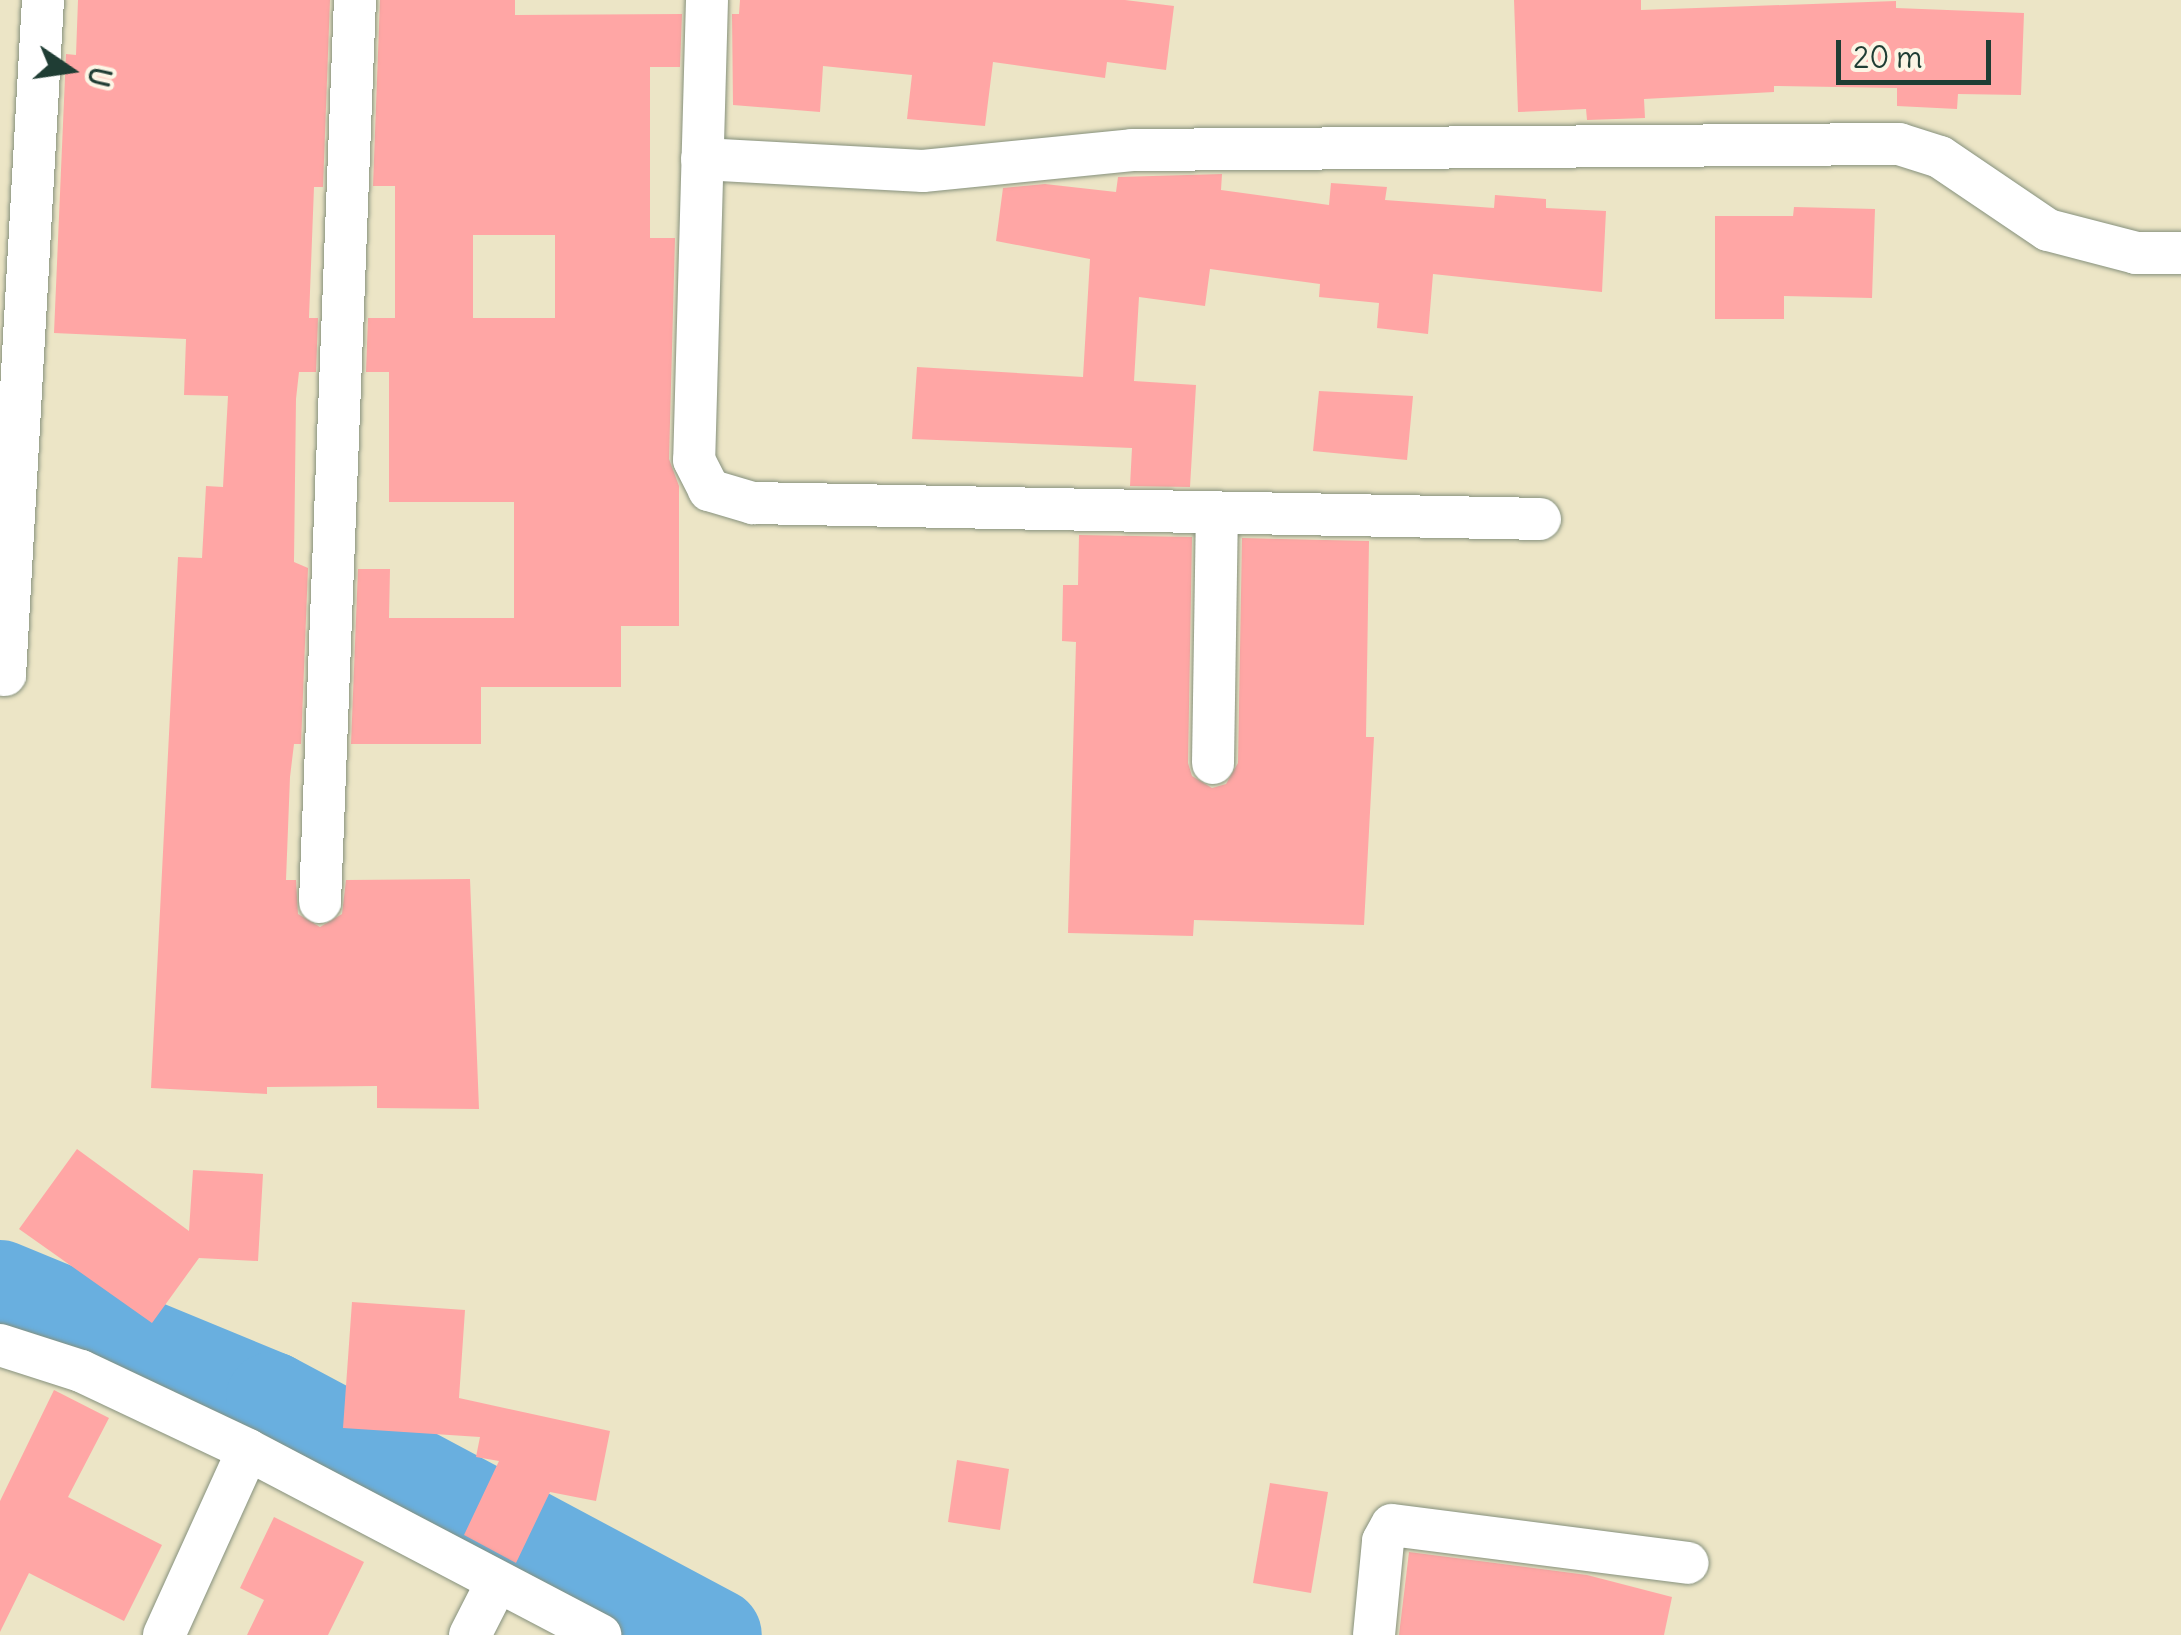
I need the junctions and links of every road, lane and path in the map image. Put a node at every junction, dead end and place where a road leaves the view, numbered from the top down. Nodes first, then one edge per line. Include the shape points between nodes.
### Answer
1 (42, 0) edge
2 (355, 0) edge
3 (707, 0) edge
4 (702, 159) junction
5 (2181, 253) edge
6 (1217, 513) junction
7 (1540, 519) dead end
8 (5, 675) dead end
9 (1213, 764) dead end
10 (320, 902) dead end
11 (0, 1345) edge
12 (248, 1450) junction
13 (1688, 1563) dead end
14 (497, 1582) junction
15 (164, 1635) edge
16 (470, 1635) edge
17 (600, 1635) edge
18 (1374, 1635) edge

1 - 8 street
2 - 10 street
3 - 4 street
4 - 5 street via 923,171 1132,150 1900,144 1940,157 2048,230 2136,253
4 - 6 street via 694,460 709,490 753,503
6 - 7 street
6 - 9 street
11 - 12 street via 81,1371
12 - 14 street
12 - 15 street
13 - 18 street via 1392,1525 1383,1541
14 - 16 street
14 - 17 street

